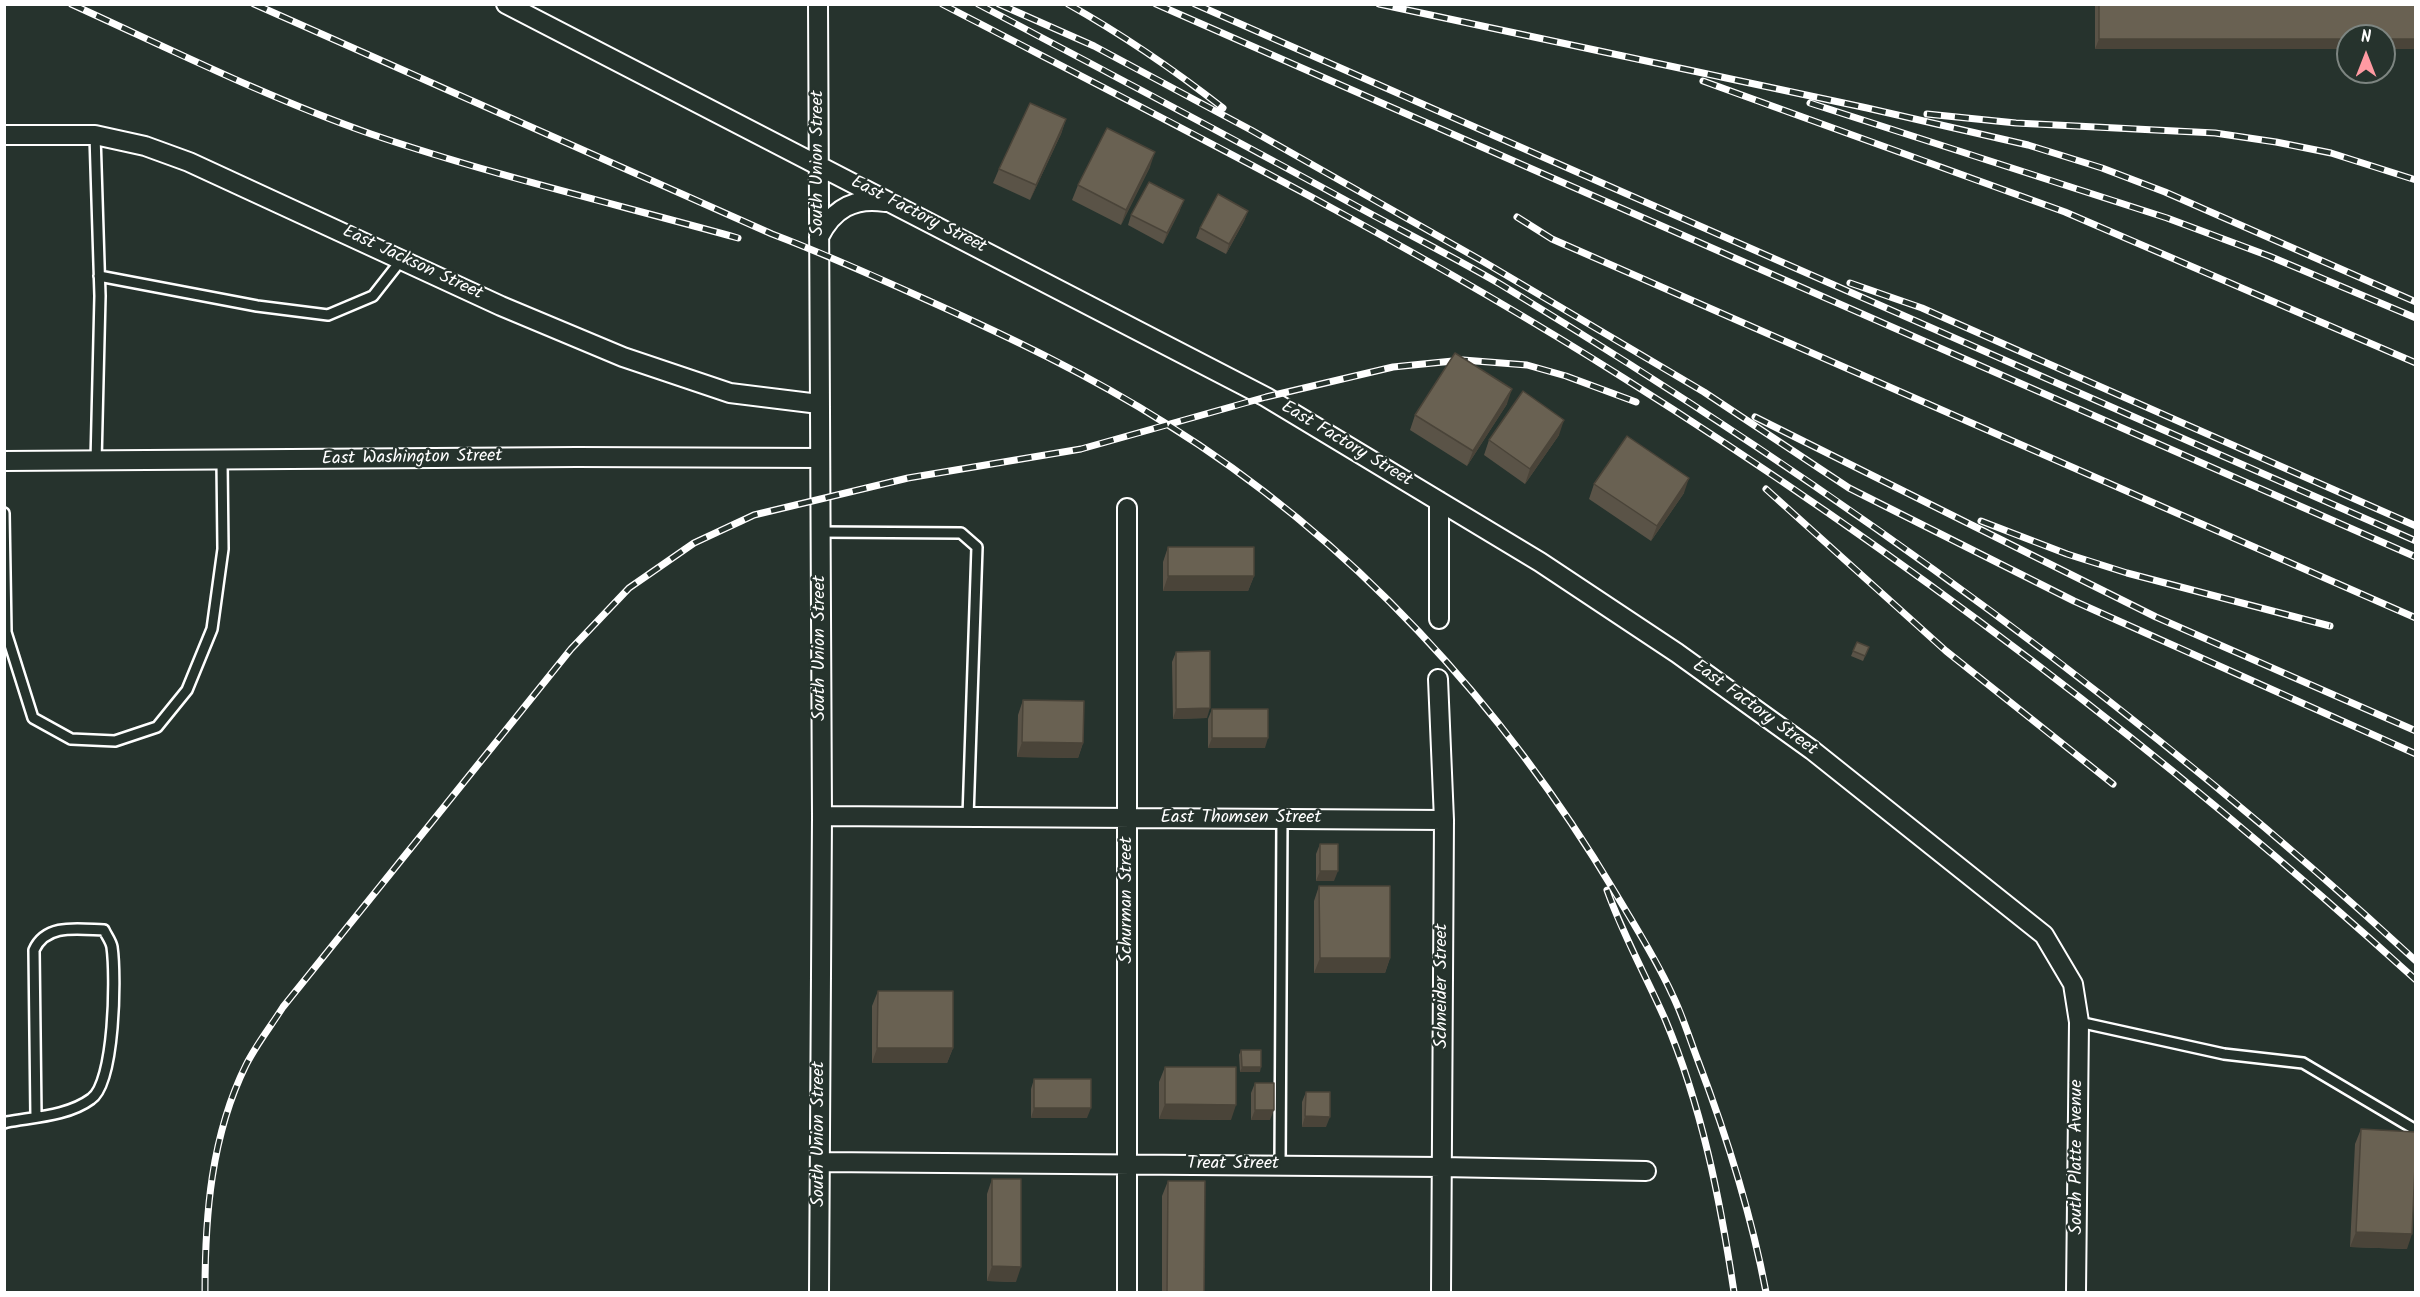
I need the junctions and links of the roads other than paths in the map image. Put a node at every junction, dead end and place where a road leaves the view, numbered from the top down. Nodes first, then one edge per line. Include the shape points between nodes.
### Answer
1 (506, 4) edge
2 (818, 4) edge
3 (4, 135) edge
4 (95, 135) junction
5 (819, 164) junction
6 (894, 203) junction
7 (819, 237) junction
8 (402, 260) junction
9 (99, 276) junction
10 (819, 405) junction
11 (820, 458) junction
12 (4, 461) edge
13 (222, 461) junction
14 (96, 462) junction
15 (1439, 501) junction
16 (1127, 508) dead end
17 (4, 513) edge
18 (821, 532) junction
19 (1439, 619) dead end
20 (1438, 679) dead end
21 (822, 816) junction
22 (968, 817) junction
23 (1129, 818) junction
24 (1282, 819) junction
25 (1444, 820) junction
26 (2079, 1022) junction
27 (36, 1117) junction
28 (4, 1123) edge
29 (2415, 1130) edge
30 (820, 1162) junction
31 (1128, 1164) junction
32 (1280, 1165) junction
33 (1442, 1167) junction
34 (1646, 1171) dead end
35 (819, 1293) edge
36 (1127, 1293) edge
37 (1442, 1293) edge
38 (2076, 1293) edge

1 - 5 street, East Factory Street
2 - 5 street, South Union Street
3 - 4 street, East Jackson Street
4 - 8 street, East Jackson Street via 145,146 189,162
4 - 9 lane
5 - 6 street, East Factory Street
5 - 7 street, South Union Street
6 - 7 street via 869,200 846,206 830,219
6 - 15 street, East Factory Street via 1266,397
7 - 10 street, South Union Street
8 - 9 lane via 372,296 328,315 257,306
8 - 10 street, East Jackson Street via 558,330 705,386 752,397
9 - 14 lane
10 - 11 street, South Union Street
11 - 13 street, East Washington Street
11 - 18 street, South Union Street
12 - 14 street, East Washington Street
13 - 14 street, East Washington Street
13 - 17 lane via 223,549 212,629 188,690 157,727 116,741 71,739 33,718 6,632
15 - 19 street
15 - 26 street, East Factory Street via 1677,653 1812,750 2044,935 2073,984
16 - 23 street, Schurman Street
18 - 21 street, South Union Street
18 - 22 lane via 962,533 977,547
20 - 25 street, Schneider Street
21 - 22 street, East Thomsen Street
21 - 30 street, South Union Street
22 - 23 street, East Thomsen Street
23 - 24 street, East Thomsen Street
23 - 31 street, Schurman Street
24 - 25 street, East Thomsen Street
24 - 32 lane
25 - 33 street, Schneider Street
26 - 29 lane via 2224,1054 2303,1063
26 - 38 street, South Platte Avenue
27 - 27 lane via 92,1099 101,1089 112,1029 112,945 104,930 53,930 39,938 34,950
27 - 28 lane
30 - 31 street, Treat Street
30 - 35 street, South Union Street
31 - 32 street, Treat Street
31 - 36 street, Schurman Street
32 - 33 street, Treat Street
33 - 34 street, Treat Street
33 - 37 street, Schneider Street

